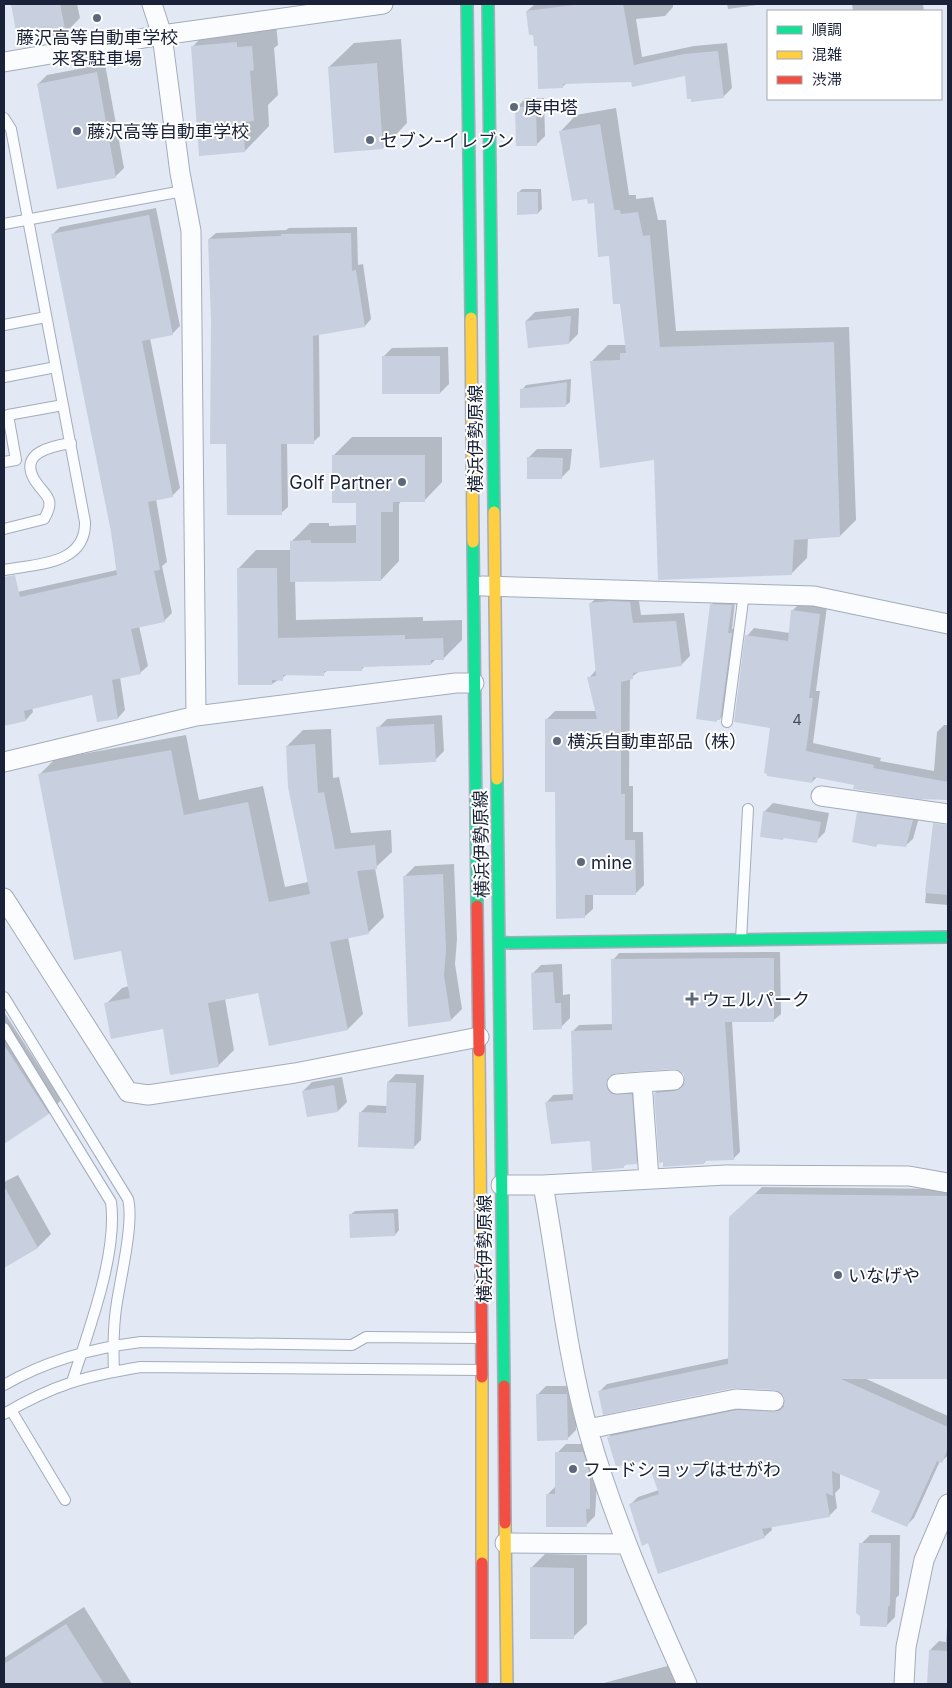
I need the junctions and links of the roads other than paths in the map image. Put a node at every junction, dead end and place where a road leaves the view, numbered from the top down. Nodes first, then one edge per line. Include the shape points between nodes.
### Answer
1 (152, 4) edge
2 (383, 4) edge
3 (467, 4) edge
4 (488, 4) edge
5 (327, 8) edge
6 (162, 36) junction
7 (4, 62) edge
8 (4, 118) edge
9 (183, 190) junction
10 (28, 220) junction
11 (4, 224) edge
12 (46, 317) junction
13 (4, 325) edge
14 (56, 367) junction
15 (4, 377) edge
16 (63, 405) junction
17 (70, 443) junction
18 (4, 462) edge
19 (4, 529) edge
20 (4, 570) edge
21 (473, 586) junction
22 (494, 586) junction
23 (744, 594) junction
24 (948, 624) edge
25 (474, 683) junction
26 (196, 716) junction
27 (727, 722) dead end
28 (4, 762) edge
29 (820, 796) dead end
30 (748, 809) dead end
31 (948, 814) edge
32 (4, 898) edge
33 (948, 937) edge
34 (741, 941) junction
35 (500, 943) junction
36 (4, 997) edge
37 (4, 1028) edge
38 (479, 1037) junction
39 (674, 1080) dead end
40 (642, 1082) junction
41 (617, 1084) dead end
42 (649, 1179) junction
43 (948, 1183) edge
44 (502, 1185) junction
45 (543, 1185) junction
46 (482, 1338) junction
47 (113, 1345) junction
48 (81, 1352) junction
49 (482, 1370) junction
50 (114, 1372) junction
51 (72, 1382) junction
52 (4, 1385) edge
53 (774, 1401) dead end
54 (7, 1412) edge
55 (588, 1429) junction
56 (65, 1500) dead end
57 (948, 1504) edge
58 (505, 1543) junction
59 (626, 1544) junction
60 (482, 1684) edge
61 (507, 1684) edge
62 (687, 1684) edge
63 (904, 1684) edge

1 - 6 street
2 - 5 street
3 - 21 main road, 横浜伊勢原線
4 - 22 main road, 横浜伊勢原線
5 - 6 street
6 - 7 street
6 - 9 street
8 - 10 lane via 10,129
9 - 10 lane
9 - 26 street via 190,231
10 - 11 lane
10 - 12 lane
12 - 13 lane
12 - 14 lane
14 - 15 lane
14 - 16 lane
16 - 17 lane
16 - 18 lane via 8,415 16,460
17 - 19 lane via 40,451 32,464 34,478 49,500 44,519
17 - 20 lane via 85,522 83,541 74,553 61,559
21 - 22 street
21 - 25 main road, 横浜伊勢原線
22 - 23 street
22 - 35 main road, 横浜伊勢原線
23 - 24 street via 814,596
23 - 27 lane
25 - 26 street
25 - 38 main road, 横浜伊勢原線
26 - 28 street
29 - 31 street
30 - 34 lane
32 - 38 street via 128,1092 148,1095 295,1073
33 - 34 main road
34 - 35 main road
35 - 44 main road, 横浜伊勢原線
36 - 47 lane via 128,1199 130,1220
37 - 48 lane via 111,1202 112,1230 104,1274
38 - 46 main road, 横浜伊勢原線
39 - 40 street
40 - 41 street
40 - 42 street
42 - 43 street via 726,1175 899,1176
42 - 45 street
44 - 45 street
44 - 58 main road, 横浜伊勢原線
45 - 55 street
46 - 47 lane via 366,1337 352,1345 141,1342
46 - 49 main road, 横浜伊勢原線
47 - 48 lane
47 - 50 lane
48 - 51 lane
48 - 52 lane via 36,1368
49 - 50 lane via 174,1366
49 - 60 main road, 横浜伊勢原線
50 - 51 lane
51 - 54 lane via 32,1397
53 - 55 street via 736,1399
54 - 56 lane
55 - 59 street
57 - 63 street via 924,1560 906,1647
58 - 59 street
58 - 61 main road, 横浜伊勢原線
59 - 62 street

